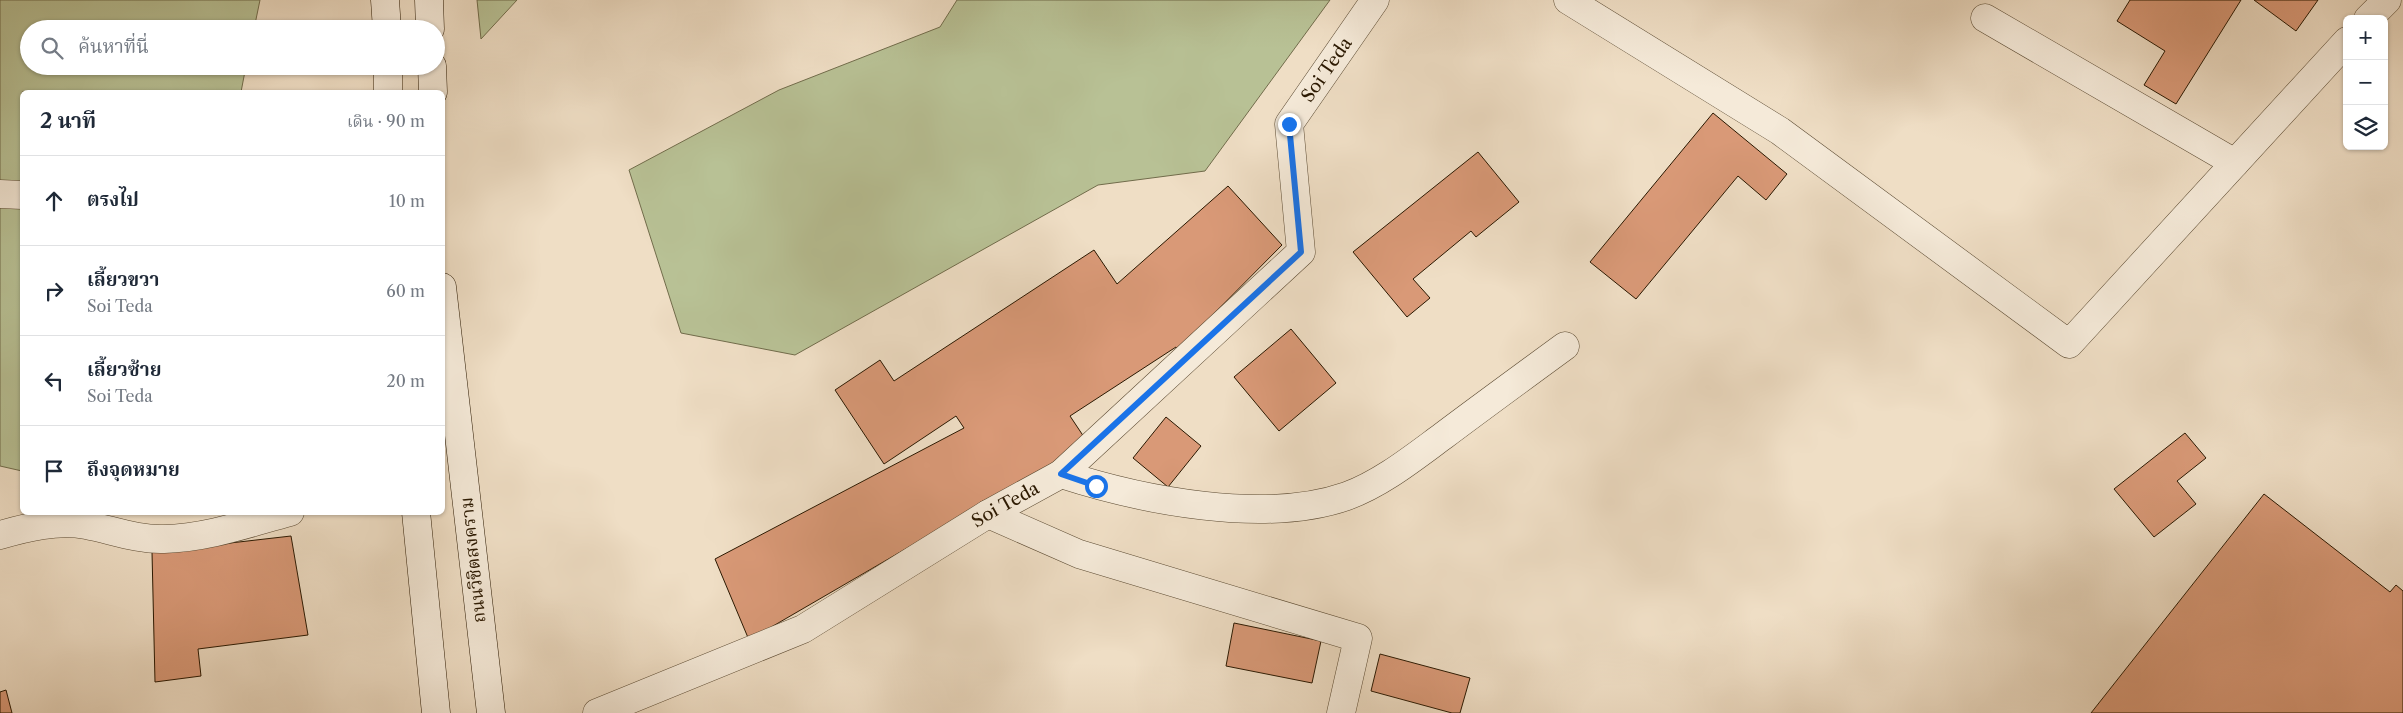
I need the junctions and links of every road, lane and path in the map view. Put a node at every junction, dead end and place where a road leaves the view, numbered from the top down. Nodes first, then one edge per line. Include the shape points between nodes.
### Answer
1 (385, 0) edge
2 (429, 0) edge
3 (1376, 0) edge
4 (1568, 0) edge
5 (2387, 0) edge
6 (2372, 15) edge
7 (1985, 18) dead end
8 (386, 20) edge
9 (430, 20) edge
10 (2343, 45) edge
11 (388, 75) edge
12 (432, 75) edge
13 (388, 90) edge
14 (432, 90) edge
15 (2235, 163) junction
16 (0, 194) edge
17 (20, 195) edge
18 (445, 313) edge
19 (1565, 346) dead end
20 (1061, 474) junction
21 (988, 514) junction
22 (278, 515) edge
23 (416, 515) edge
24 (0, 535) edge
25 (436, 713) edge
26 (491, 713) edge
27 (597, 713) edge
28 (1341, 713) edge

1 - 8 street
2 - 9 street
3 - 20 street, Soi Teda via 1289,124 1301,252
4 - 15 street via 1780,130 2069,344
5 - 6 street
7 - 15 street
10 - 15 street
11 - 13 street
12 - 14 street
16 - 17 street
18 - 26 street, ถนนวิชิตสงคราม
19 - 20 street via 1396,470 1349,495 1318,505 1219,507 1122,492
20 - 21 street, Soi Teda
21 - 27 street, Soi Teda via 803,629
21 - 28 street via 1079,554 1358,638
22 - 24 street via 195,536 163,539 60,523
23 - 25 street

